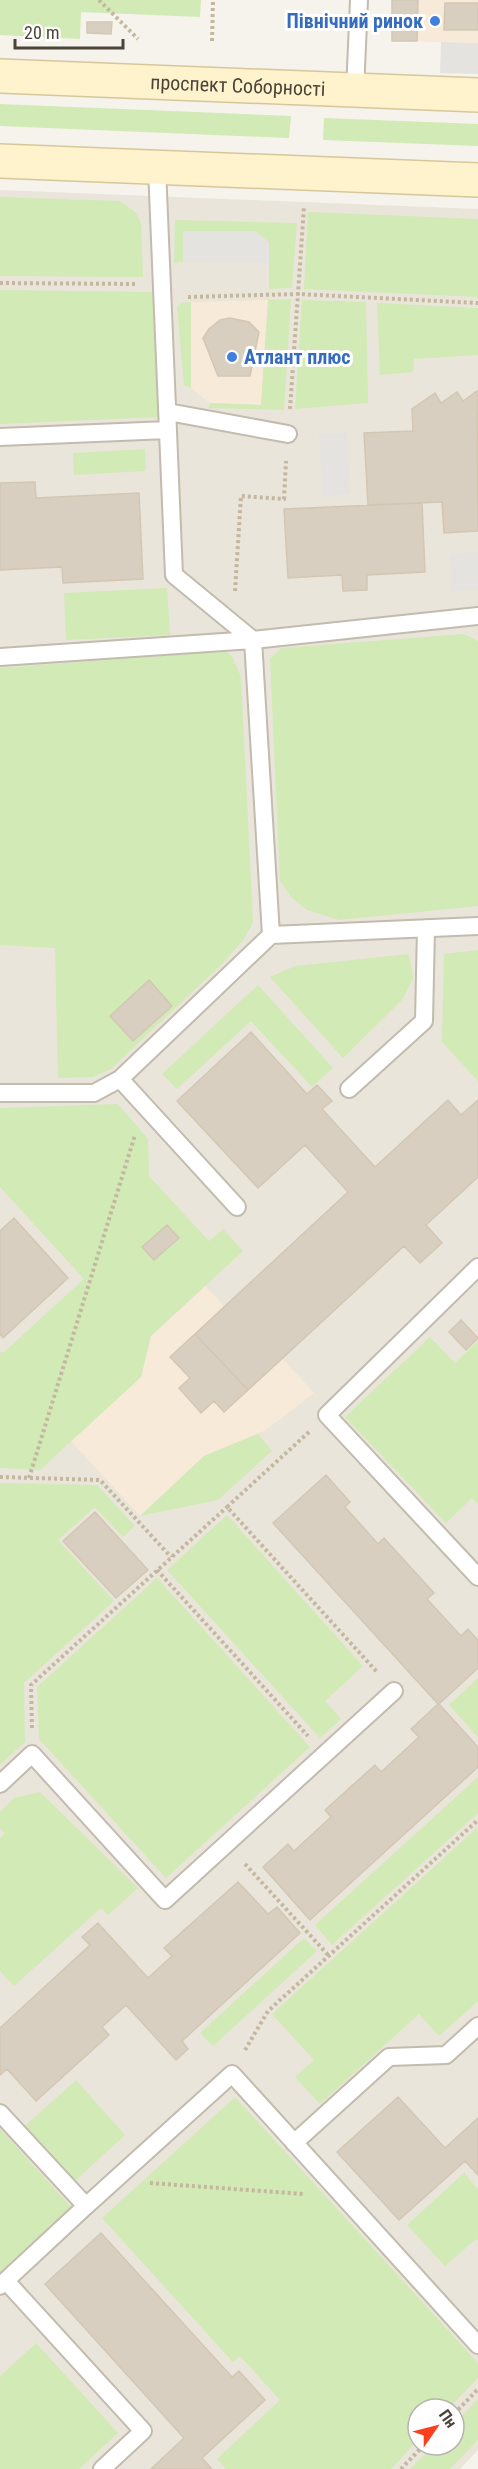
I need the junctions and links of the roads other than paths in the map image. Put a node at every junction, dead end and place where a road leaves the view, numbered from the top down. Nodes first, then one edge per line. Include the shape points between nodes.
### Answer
1 (360, 0) edge
2 (0, 76) edge
3 (355, 91) junction
4 (478, 95) edge
5 (0, 161) edge
6 (158, 168) junction
7 (478, 180) edge
8 (168, 412) junction
9 (168, 430) junction
10 (288, 434) road end
11 (0, 437) edge
12 (478, 616) edge
13 (253, 640) junction
14 (0, 657) edge
15 (478, 926) edge
16 (426, 928) junction
17 (271, 935) junction
18 (120, 1079) junction
19 (350, 1089) dead end
20 (0, 1092) edge
21 (237, 1207) dead end
22 (478, 1267) edge
23 (478, 1577) edge
24 (394, 1691) road end
25 (0, 1784) edge
26 (478, 2026) edge
27 (0, 2113) edge
28 (294, 2143) junction
29 (86, 2206) junction
30 (3, 2284) edge
31 (478, 2345) edge
32 (102, 2469) edge

1 - 3 lane
2 - 3 main road, проспект Соборності
3 - 4 main road, проспект Соборності
5 - 6 main road
6 - 7 main road
6 - 8 lane
8 - 9 lane
8 - 10 lane
9 - 11 lane
9 - 13 lane via 174,575
12 - 13 lane
13 - 14 lane
13 - 17 lane
15 - 16 lane
16 - 17 lane
16 - 19 lane via 424,1020
17 - 18 lane
18 - 20 lane via 94,1093
18 - 21 lane
22 - 23 lane via 327,1415
24 - 25 lane via 165,1900 32,1754
26 - 28 lane via 446,2055 389,2057
27 - 29 lane
28 - 29 lane via 232,2074
28 - 31 lane
29 - 30 lane
30 - 32 lane via 143,2431

